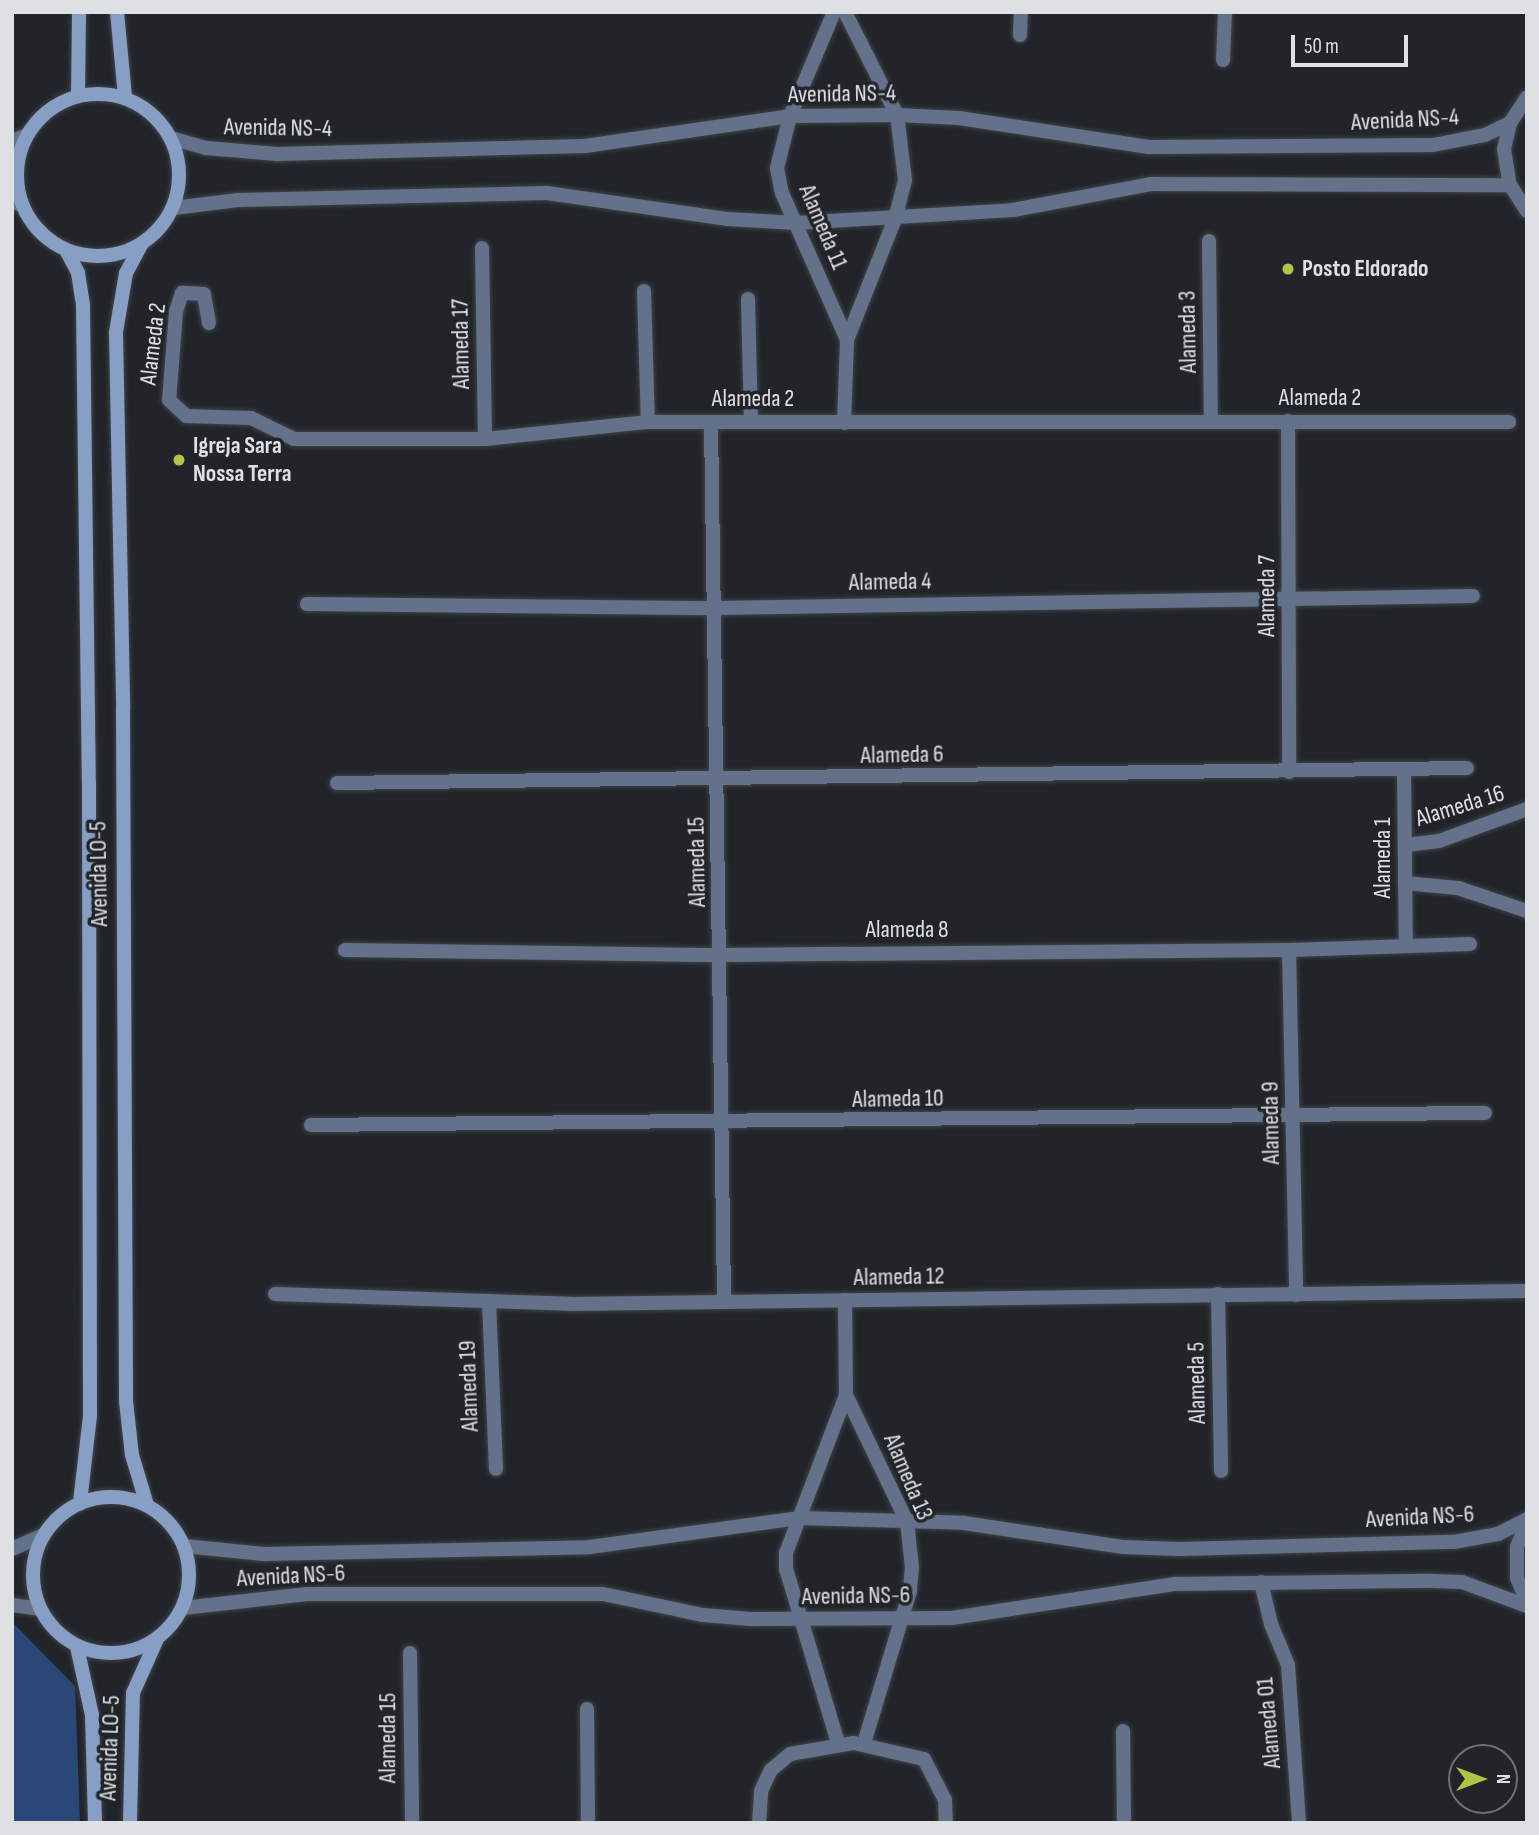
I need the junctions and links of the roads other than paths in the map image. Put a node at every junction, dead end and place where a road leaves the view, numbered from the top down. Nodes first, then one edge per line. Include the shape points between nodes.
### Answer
1 (79, 12) edge
2 (117, 12) edge
3 (834, 12) edge
4 (845, 12) edge
5 (1021, 12) edge
6 (1225, 12) edge
7 (1020, 35) dead end
8 (1223, 60) dead end
9 (78, 95) junction
10 (125, 97) junction
11 (1527, 97) edge
12 (897, 115) junction
13 (790, 116) junction
14 (1510, 122) junction
15 (27, 135) junction
16 (171, 138) junction
17 (12, 141) edge
18 (1510, 185) junction
19 (17, 203) edge
20 (173, 208) junction
21 (1527, 211) edge
22 (895, 219) junction
23 (796, 223) junction
24 (1209, 241) dead end
25 (141, 245) junction
26 (482, 248) dead end
27 (66, 250) junction
28 (644, 291) dead end
29 (748, 299) dead end
30 (208, 323) dead end
31 (847, 340) junction
32 (1288, 421) junction
33 (648, 422) junction
34 (711, 422) junction
35 (751, 422) junction
36 (1211, 422) junction
37 (1509, 422) dead end
38 (844, 423) junction
39 (485, 439) junction
40 (1473, 596) dead end
41 (1291, 598) junction
42 (307, 604) dead end
43 (715, 608) junction
44 (1467, 768) dead end
45 (1404, 769) junction
46 (1289, 772) junction
47 (718, 781) junction
48 (337, 783) dead end
49 (1527, 809) edge
50 (1406, 845) junction
51 (1405, 883) junction
52 (1527, 911) edge
53 (1470, 944) dead end
54 (1406, 946) junction
55 (345, 950) dead end
56 (1289, 950) junction
57 (722, 954) junction
58 (1485, 1113) dead end
59 (1294, 1116) junction
60 (723, 1124) junction
61 (311, 1125) dead end
62 (1523, 1291) dead end
63 (275, 1294) dead end
64 (1218, 1294) junction
65 (1296, 1294) junction
66 (845, 1300) junction
67 (489, 1302) junction
68 (724, 1302) junction
69 (846, 1395) junction
70 (496, 1469) dead end
71 (1221, 1471) dead end
72 (80, 1503) junction
73 (147, 1505) junction
74 (800, 1518) junction
75 (1527, 1521) edge
76 (907, 1522) junction
77 (44, 1535) junction
78 (184, 1546) junction
79 (12, 1549) edge
80 (1261, 1582) junction
81 (1527, 1604) edge
82 (12, 1605) edge
83 (183, 1608) junction
84 (40, 1609) junction
85 (902, 1617) junction
86 (802, 1620) junction
87 (158, 1639) junction
88 (77, 1647) junction
89 (410, 1653) dead end
90 (587, 1709) dead end
91 (1123, 1731) dead end
92 (838, 1743) junction
93 (864, 1743) junction
94 (759, 1818) edge
95 (95, 1823) edge
96 (130, 1823) edge
97 (412, 1823) edge
98 (588, 1823) edge
99 (946, 1823) edge
100 (1124, 1823) edge
101 (1299, 1823) edge

1 - 9 main road
2 - 10 main road
3 - 13 street, Alameda 11
4 - 12 street, Alameda 11
5 - 7 street
6 - 8 street
9 - 10 main road via 102,92
9 - 15 main road via 54,106
10 - 16 main road via 144,106
11 - 14 street
12 - 13 street, Avenida NS-4
12 - 14 street, Avenida NS-4 via 959,118 1149,147 1433,145 1485,135
12 - 22 street, Alameda 11 via 905,180
13 - 16 street, Avenida NS-4 via 571,146 277,154 207,148
13 - 23 street, Alameda 11 via 777,168
14 - 18 street via 1504,149
15 - 17 street
15 - 19 main road via 17,170
16 - 20 main road via 180,173
18 - 21 street
18 - 22 street via 1152,184 1013,210
19 - 27 main road via 40,232
20 - 23 street via 239,200 547,193 728,219
20 - 25 main road
22 - 23 street
22 - 31 street, Alameda 11
23 - 31 street, Alameda 11
24 - 36 street, Alameda 3
25 - 27 main road via 117,255 91,257
25 - 73 main road, Avenida LO-5 via 126,272 116,331 126,1401 132,1455
26 - 39 street, Alameda 17
27 - 72 main road, Avenida LO-5 via 78,273 83,305 89,783 90,1416
28 - 33 street
29 - 35 street
30 - 39 street, Alameda 2 via 204,295 182,293 176,312 169,400 186,416 251,418 294,439
31 - 38 street, Alameda 11
32 - 36 street, Alameda 2
32 - 37 street, Alameda 2
32 - 41 street, Alameda 7
33 - 34 street, Alameda 2
33 - 39 street, Alameda 2
34 - 35 street, Alameda 2
34 - 43 street, Alameda 15
35 - 38 street, Alameda 2
36 - 38 street, Alameda 2
40 - 41 street, Alameda 4
41 - 43 street, Alameda 4
41 - 46 street, Alameda 7
42 - 43 street, Alameda 4
43 - 47 street, Alameda 15
44 - 45 street, Alameda 6
45 - 46 street, Alameda 6
45 - 50 street, Alameda 1
46 - 47 street, Alameda 6
47 - 48 street, Alameda 6
47 - 57 street, Alameda 15
49 - 50 street, Alameda 16 via 1439,841
50 - 51 street, Alameda 1
51 - 52 street via 1458,888
51 - 54 street, Alameda 1
53 - 54 street, Alameda 8
54 - 56 street, Alameda 8
55 - 57 street, Alameda 8
56 - 57 street, Alameda 8
56 - 59 street, Alameda 9
57 - 60 street, Alameda 15
58 - 59 street, Alameda 10
59 - 60 street, Alameda 10
59 - 65 street, Alameda 9
60 - 61 street, Alameda 10
60 - 68 street, Alameda 15
62 - 65 street, Alameda 12
63 - 67 street, Alameda 12
64 - 65 street, Alameda 12
64 - 66 street, Alameda 12
64 - 71 street, Alameda 5
66 - 68 street, Alameda 12
66 - 69 street, Alameda 13
67 - 68 street, Alameda 12
67 - 70 street, Alameda 19
69 - 74 street, Alameda 13
69 - 76 street, Alameda 13
72 - 73 main road via 103,1497
72 - 77 main road via 60,1516
73 - 78 main road via 169,1522
74 - 76 street, Avenida NS-6
74 - 78 street, Avenida NS-6 via 590,1547 264,1554
74 - 86 street, Alameda 13 via 786,1553 786,1569
75 - 76 street, Avenida NS-6 via 1498,1534 1454,1542 1180,1549 1122,1547 998,1526
75 - 81 street via 1517,1547 1517,1578
76 - 85 street, Alameda 13 via 912,1567
77 - 79 street
77 - 84 main road via 34,1572
78 - 83 main road via 189,1588
80 - 81 street, Avenida NS-6 via 1462,1582
80 - 85 street, Avenida NS-6 via 1154,1586 984,1615
80 - 101 street, Alameda 01 via 1288,1665
82 - 84 street
83 - 86 street, Avenida NS-6 via 307,1594 603,1594 703,1615
83 - 87 main road
84 - 88 main road via 62,1637
85 - 86 street, Avenida NS-6
85 - 93 street, Alameda 13
86 - 92 street, Alameda 13
87 - 88 main road via 132,1652 104,1654
87 - 96 main road, Avenida LO-5 via 133,1693
88 - 95 main road, Avenida LO-5 via 92,1716
89 - 97 street, Alameda 15
90 - 98 street
91 - 100 street
92 - 93 street
92 - 94 street via 790,1754 771,1770
93 - 99 street via 923,1759 945,1800

